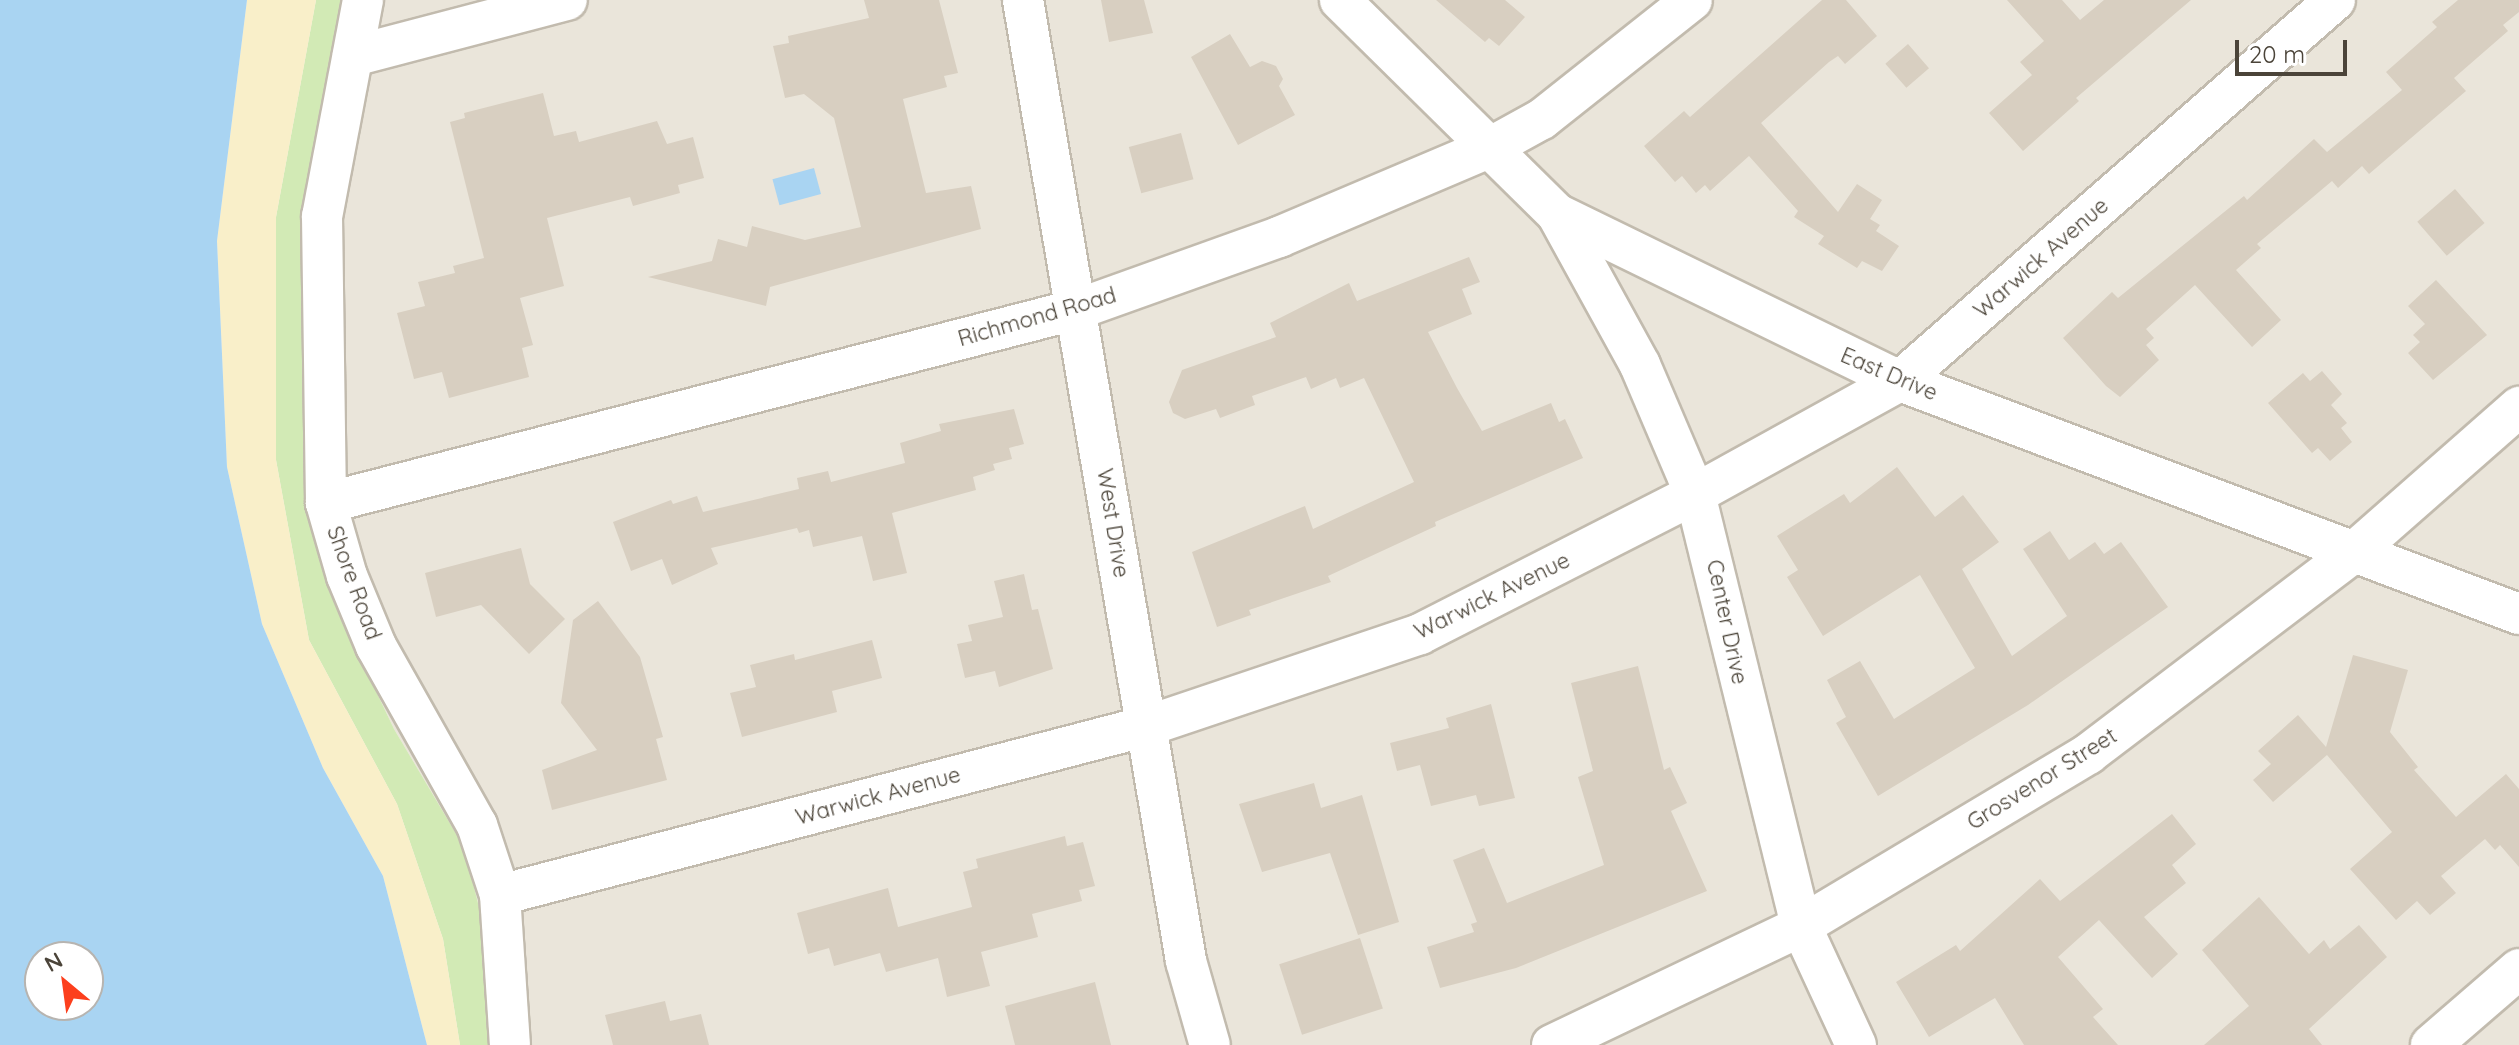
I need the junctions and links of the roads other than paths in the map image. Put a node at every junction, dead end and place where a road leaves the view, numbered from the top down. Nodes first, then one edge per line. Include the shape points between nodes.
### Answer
1 (363, 0) edge
2 (567, 0) edge
3 (1023, 0) edge
4 (1340, 0) edge
5 (1692, 0) edge
6 (2335, 0) edge
7 (353, 56) junction
8 (1491, 147) junction
9 (1557, 214) junction
10 (1078, 309) junction
11 (1900, 381) junction
12 (2519, 407) edge
13 (1695, 494) junction
14 (326, 503) junction
15 (2354, 552) junction
16 (2519, 614) edge
17 (1147, 726) junction
18 (500, 895) junction
19 (1801, 926) junction
20 (2519, 969) edge
21 (510, 1045) edge
22 (1210, 1045) edge
23 (1552, 1045) edge
24 (1856, 1045) edge
25 (2431, 1045) edge

1 - 7 street, Shore Road
2 - 7 street
3 - 10 street, West Drive
4 - 8 street, East Drive
5 - 8 street, Richmond Road via 1542,119
6 - 11 street, Warwick Avenue
7 - 14 street, Shore Road via 322,216
8 - 9 street, East Drive
8 - 10 street, Richmond Road via 1279,237
9 - 11 street, East Drive
9 - 13 street, Center Drive via 1640,365
10 - 14 street, Richmond Road
10 - 17 street, West Drive
11 - 13 street, Warwick Avenue
11 - 15 street, East Drive
12 - 15 street, Grosvenor Street
13 - 17 street, Warwick Avenue via 1420,634
13 - 19 street, Center Drive
14 - 18 street, Shore Road via 347,576 376,646 477,825
15 - 16 street, East Drive
15 - 19 street, Grosvenor Street via 2088,754
17 - 18 street, Warwick Avenue
17 - 22 street, West Drive via 1186,961
18 - 21 street, Shore Road
19 - 23 street, Grosvenor Street
19 - 24 street, Center Drive
20 - 25 street

